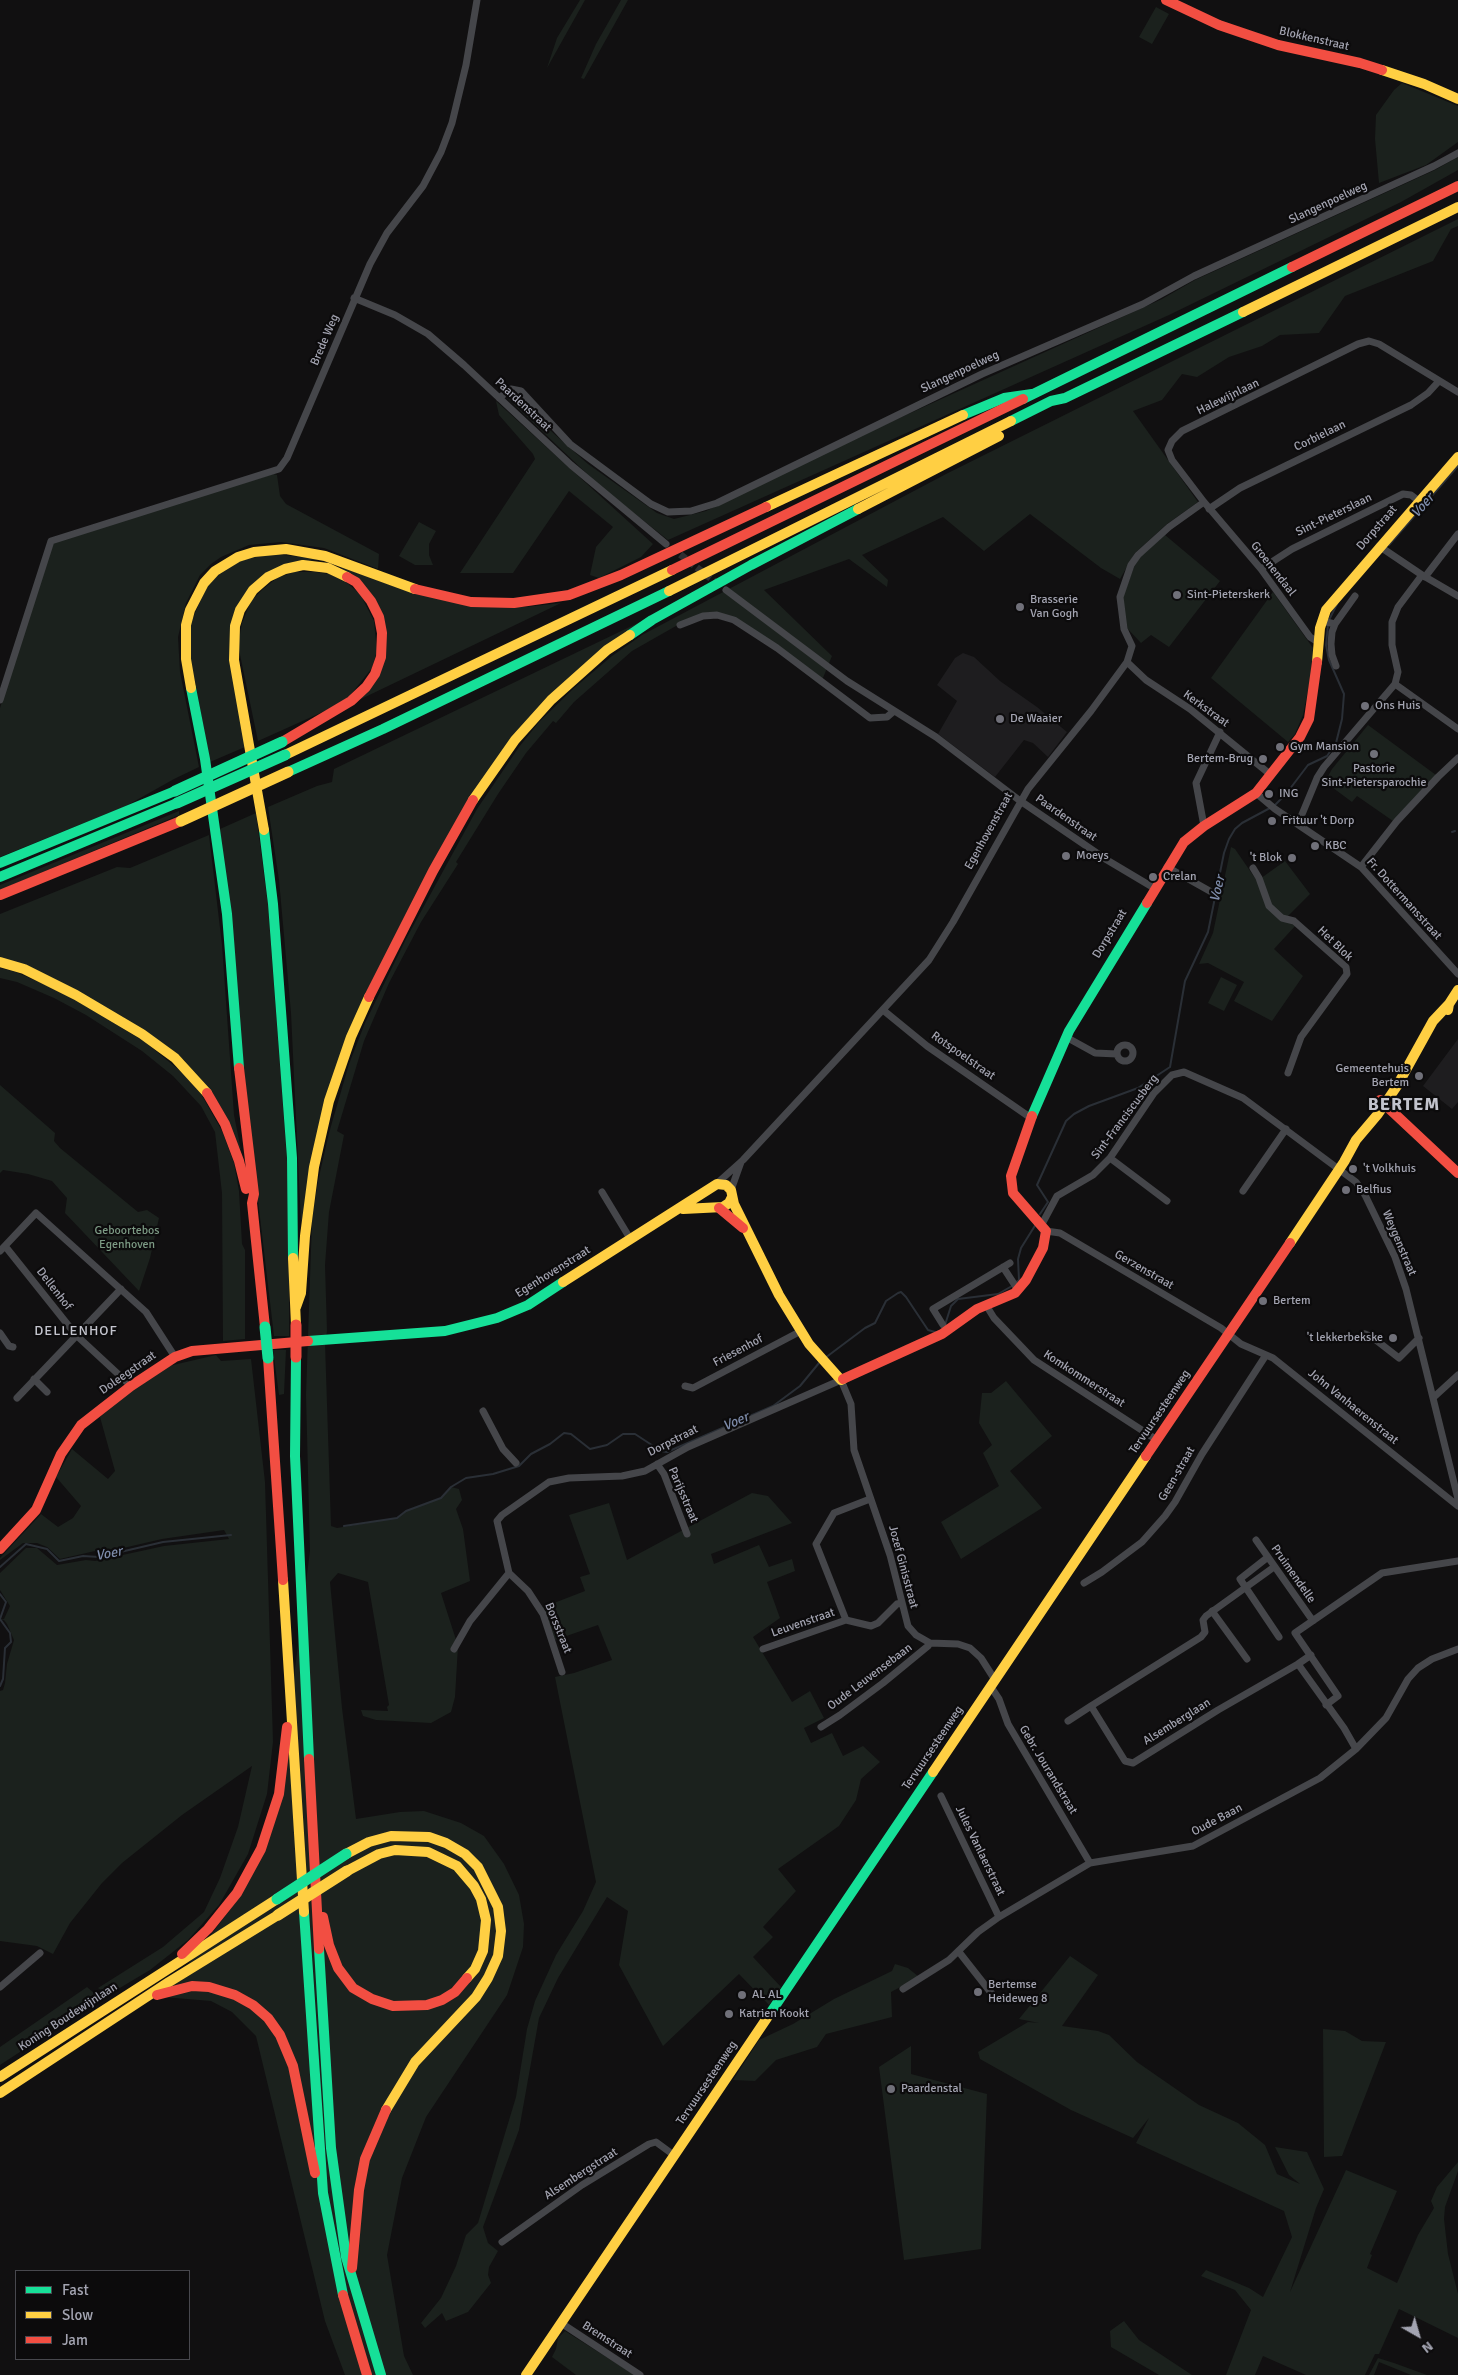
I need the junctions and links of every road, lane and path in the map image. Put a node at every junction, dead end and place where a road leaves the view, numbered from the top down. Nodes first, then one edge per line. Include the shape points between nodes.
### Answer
1 (477, 0) edge
2 (1166, 0) edge
3 (1458, 99) edge
4 (1458, 153) edge
5 (1458, 186) edge
6 (1458, 207) edge
7 (354, 298) junction
8 (1439, 381) junction
9 (1458, 392) edge
10 (1032, 394) junction
11 (499, 398) junction
12 (1065, 398) junction
13 (1458, 457) edge
14 (1419, 501) junction
15 (1204, 502) junction
16 (1209, 508) junction
17 (1458, 534) edge
18 (666, 544) tunnel mouth
19 (1383, 549) junction
20 (1261, 569) junction
21 (1424, 576) junction
22 (726, 590) tunnel mouth
23 (1355, 596) dead end
24 (1458, 596) edge
25 (1329, 622) junction
26 (680, 625) dead end
27 (1318, 642) junction
28 (1127, 662) junction
29 (1336, 666) dead end
30 (1396, 684) junction
31 (0, 700) edge
32 (894, 711) junction
33 (1458, 729) edge
34 (1220, 732) junction
35 (1458, 758) edge
36 (1270, 775) junction
37 (1256, 793) junction
38 (1021, 801) junction
39 (1298, 824) junction
40 (1204, 826) junction
41 (0, 863) edge
42 (1361, 866) junction
43 (1167, 867) junction
44 (1253, 868) dead end
45 (0, 877) edge
46 (1154, 888) junction
47 (1214, 894) dead end
48 (0, 896) edge
49 (0, 962) edge
50 (1458, 974) edge
51 (1458, 990) edge
52 (884, 1010) junction
53 (1066, 1037) junction
54 (1117, 1054) dead end
55 (1288, 1073) dead end
56 (1383, 1102) junction
57 (1031, 1118) junction
58 (1286, 1129) junction
59 (1110, 1158) junction
60 (743, 1160) junction
61 (1339, 1169) junction
62 (1458, 1173) edge
63 (712, 1187) junction
64 (1242, 1191) dead end
65 (602, 1192) dead end
66 (732, 1193) junction
67 (1167, 1201) dead end
68 (252, 1203) junction
69 (717, 1207) junction
70 (677, 1210) junction
71 (1044, 1227) junction
72 (748, 1234) junction
73 (631, 1240) junction
74 (2, 1249) edge
75 (1010, 1263) dead end
76 (1003, 1267) junction
77 (1016, 1286) junction
78 (121, 1289) junction
79 (986, 1305) junction
80 (296, 1307) junction
81 (943, 1325) dead end
82 (801, 1331) junction
83 (0, 1333) edge
84 (1228, 1334) junction
85 (1365, 1334) dead end
86 (76, 1335) junction
87 (344, 1338) joint
88 (1419, 1338) junction
89 (13, 1347) dead end
90 (1266, 1355) junction
91 (175, 1357) junction
92 (1458, 1375) edge
93 (34, 1379) junction
94 (841, 1380) junction
95 (131, 1386) junction
96 (685, 1386) dead end
97 (47, 1392) dead end
98 (1434, 1397) junction
99 (16, 1398) dead end
100 (483, 1411) dead end
101 (1157, 1440) junction
102 (516, 1463) dead end
103 (657, 1464) junction
104 (870, 1499) junction
105 (1458, 1499) edge
106 (1458, 1506) edge
107 (687, 1534) dead end
108 (1256, 1540) dead end
109 (0, 1549) edge
110 (1268, 1557) junction
111 (1458, 1561) edge
112 (1274, 1567) junction
113 (509, 1573) junction
114 (1084, 1583) dead end
115 (1245, 1587) junction
116 (902, 1603) junction
117 (1212, 1611) junction
118 (846, 1620) junction
119 (1313, 1621) junction
120 (1279, 1637) dead end
121 (930, 1643) junction
122 (454, 1649) dead end
123 (763, 1649) dead end
124 (1458, 1649) edge
125 (1311, 1655) junction
126 (1247, 1659) dead end
127 (1298, 1664) junction
128 (562, 1672) dead end
129 (993, 1683) junction
130 (1326, 1705) junction
131 (1091, 1706) junction
132 (290, 1707) junction
133 (1068, 1720) dead end
134 (820, 1727) dead end
135 (1356, 1748) junction
136 (941, 1796) dead end
137 (1090, 1863) junction
138 (316, 1904) junction
139 (1000, 1917) junction
140 (959, 1952) junction
141 (40, 1953) dead end
142 (150, 1979) junction
143 (0, 1987) edge
144 (903, 1989) dead end
145 (992, 1994) dead end
146 (149, 1997) junction
147 (0, 2077) edge
148 (0, 2093) edge
149 (675, 2156) junction
150 (323, 2193) junction
151 (502, 2242) dead end
152 (351, 2273) junction
153 (561, 2323) junction
154 (367, 2375) edge
155 (382, 2375) edge
156 (526, 2375) edge
157 (640, 2375) edge

1 - 7 street, Brede Weg via 466,65 452,123 441,152 422,186 387,233
2 - 3 main road, Blokkenstraat via 1219,26 1270,43 1360,63
4 - 11 street, Slangenpoelweg via 1194,276 1144,304 964,382 700,509 675,512 656,507 570,444 520,391 508,390
5 - 10 main road
6 - 12 main road
7 - 11 street, Paardenstraat via 395,315 428,334
7 - 31 street, Brede Weg via 280,469 51,541
8 - 9 street
8 - 15 street, Halewijnlaan via 1369,341 1182,431 1168,450
8 - 16 street, Corbielaan via 1411,405 1240,488
10 - 45 main road, bridge via 285,755 177,804
10 - 68 main road via 1004,398 964,415 636,568 569,595 514,603 471,602 415,589 325,556 269,550 238,557 204,582 186,625 187,672 205,759 227,914 242,1104 254,1194
11 - 18 street, Paardenstraat via 571,465
12 - 48 main road, bridge via 1051,400 613,619 383,729 180,821
12 - 80 main road via 1054,407 652,620 579,674 528,724 497,764 451,839 387,959 351,1037 329,1101 314,1166 301,1293
13 - 14 main road, Dorpstraat
14 - 19 main road, Dorpstraat
14 - 20 street, Sint-Pieterslaan via 1411,495 1402,494 1292,549
15 - 16 street, Halewijnlaan
15 - 28 street via 1169,527 1131,565 1120,597 1124,630 1132,646
16 - 20 street, Groenendaal
17 - 21 street
19 - 21 street
19 - 25 main road, Dorpstraat via 1333,599
20 - 27 street, Groenendaal via 1310,637
21 - 24 street
21 - 30 street via 1398,607 1392,622 1392,645 1398,672
22 - 32 street, Paardenstraat via 816,659
23 - 25 street, Dorpstraat
25 - 27 main road, Dorpstraat
25 - 29 street, Dorpstraat
26 - 32 street via 703,616 734,620 870,718 887,717
27 - 36 main road, Dorpstraat via 1314,693 1306,725 1292,749
28 - 34 street, Kerkstraat via 1151,684
28 - 38 street, Egenhovenstraat
30 - 33 street
30 - 39 street via 1324,767
32 - 38 street, Paardenstraat
34 - 36 street, Kerkstraat
34 - 40 street via 1196,783
35 - 42 street via 1397,821
36 - 37 main road, Dorpstraat
37 - 39 street, Fr. Dottermansstraat
37 - 40 main road, Dorpstraat
38 - 46 street, Paardenstraat
38 - 52 street, Egenhovenstraat via 934,952
39 - 42 street, Fr. Dottermansstraat
40 - 43 main road, Dorpstraat via 1184,842
41 - 80 main road, bridge via 175,791 282,742 351,701 375,674 381,657 382,633 371,601 356,582 339,572 303,565 285,569 268,577 247,597 235,626 233,643 234,660 245,720 262,816 273,904 292,1158 293,1294
42 - 50 street, Fr. Dottermansstraat
43 - 46 main road, Dorpstraat
43 - 47 street
44 - 55 street, Het Blok via 1269,906 1282,918 1294,921 1346,967 1347,974 1301,1037
46 - 53 main road, Dorpstraat
49 - 68 main road via 55,983 142,1034 175,1058 205,1090 226,1124
51 - 56 main road, Tervuursesteenweg via 1449,1004 1442,1008 1416,1053 1400,1070
52 - 57 street, Rotspoelstraat via 927,1046
52 - 60 street, Egenhovenstraat
53 - 54 street via 1095,1053
53 - 57 main road, Dorpstraat
56 - 61 main road, Tervuursesteenweg
56 - 62 main road
57 - 71 main road, Dorpstraat via 1012,1171 1011,1187 1018,1200
58 - 59 street, Sint-Franciscusberg via 1243,1098 1191,1074 1177,1072 1154,1093
58 - 61 street, Sint-Franciscusberg
58 - 64 street
59 - 67 street
59 - 71 street, Sint-Franciscusberg via 1093,1174 1057,1196
60 - 63 street, Egenhovenstraat
60 - 66 street, Egenhovenstraat
61 - 84 main road, Tervuursesteenweg
61 - 88 street, Weygenstraat via 1360,1186 1374,1212 1406,1289
63 - 66 main road via 723,1184
63 - 69 main road via 709,1198
63 - 70 main road, Egenhovenstraat
65 - 73 street
66 - 69 main road, Egenhovenstraat via 727,1206
66 - 72 main road
68 - 132 main road, bridge via 268,1358
69 - 70 main road, Egenhovenstraat
69 - 72 main road
70 - 73 main road, Egenhovenstraat
71 - 77 main road via 1043,1248
71 - 84 street, Gerzenstraat via 1060,1233
72 - 82 main road
73 - 87 main road, Egenhovenstraat via 528,1305 497,1318 445,1331
74 - 78 street via 36,1213
74 - 86 street, Dellenhof
75 - 76 street
76 - 77 street
76 - 81 street via 933,1309
77 - 79 main road, Dorpstraat via 1007,1297
78 - 86 street
78 - 91 street via 146,1312
79 - 94 main road, Dorpstraat via 942,1334
79 - 101 street, Komkommerstraat via 994,1318 1034,1360
80 - 138 main road, bridge via 295,1456
82 - 94 main road
82 - 96 street, Friesenhof via 693,1388
83 - 89 street
84 - 90 street, John Vanhaerenstraat
84 - 101 main road, Tervuursesteenweg
85 - 88 street via 1399,1358
86 - 93 street
86 - 95 street, Dellenhof
87 - 91 main road, Doleegstraat via 220,1346
88 - 98 street, Weygenstraat
90 - 106 street, John Vanhaerenstraat
90 - 114 street, Geen-straat via 1165,1516 1142,1542
91 - 95 main road, Doleegstraat
92 - 98 street
93 - 97 street
93 - 99 street
94 - 103 street, Dorpstraat via 688,1447
94 - 104 street, Jozef Ginisstraat via 850,1399 854,1450
95 - 109 main road, Doleegstraat via 75,1432 61,1454 36,1510
98 - 105 street, Weygenstraat
100 - 102 street via 503,1449
101 - 129 main road, Tervuursesteenweg
103 - 107 street, Parijsstraat
103 - 113 street, Dorpstraat via 622,1476 549,1482 526,1497 498,1521
104 - 116 street, Jozef Ginisstraat via 890,1555
104 - 118 street via 834,1513 816,1544
108 - 110 street, Pruimendelle
110 - 112 street, Pruimendelle
110 - 115 street via 1241,1576
111 - 119 street via 1382,1573
112 - 115 street
112 - 119 street, Pruimendelle
113 - 122 street via 470,1621
113 - 128 street, Borsstraat via 528,1591 543,1614
115 - 117 street
115 - 120 street
116 - 118 street, Leuvenstraat via 871,1626
116 - 121 street, Jozef Ginisstraat via 908,1626
117 - 126 street
117 - 131 street via 1204,1617 1206,1629 1201,1636
118 - 123 street, Leuvenstraat
119 - 125 street via 1295,1633
121 - 129 street via 970,1648 981,1658
121 - 134 street, Oude Leuvensebaan via 884,1683
124 - 135 street, Oude Baan via 1418,1668 1386,1718
125 - 127 street, Alsemberglaan
125 - 130 street via 1338,1696
127 - 130 street
127 - 131 street, Alsemberglaan via 1133,1762 1125,1761
129 - 137 street, Gebr. Jourandstraat via 1008,1724
129 - 149 main road, Tervuursesteenweg
130 - 135 street
131 - 133 street
132 - 142 main road via 279,1794 271,1823 250,1872 208,1928
132 - 150 main road
135 - 137 street, Oude Baan via 1320,1778 1192,1846
136 - 139 street, Jules Vanlaerstraat
137 - 139 street, Oude Baan
138 - 146 main road, bridge via 338,1968 353,1988 393,2006 411,2008 427,2005 455,1992 475,1969 483,1950 486,1920 474,1886 456,1866 428,1852 395,1850 379,1854 348,1871
138 - 152 main road via 330,2148
139 - 140 street, Oude Baan via 978,1932
140 - 144 street, Oude Baan
140 - 145 street
141 - 143 street
142 - 147 main road, Koning Boudewijnlaan
142 - 152 main road, bridge via 369,1842 391,1836 429,1837 464,1854 478,1867 498,1907 501,1931 498,1956 476,1997 415,2062 378,2124 365,2159 359,2190
146 - 148 main road
146 - 150 main road via 176,1989 209,1987 235,1995 268,2018 280,2034 293,2066 317,2184
149 - 151 street, Alsembergstraat via 656,2142 649,2144 582,2185
149 - 153 main road, Tervuursesteenweg
150 - 154 main road via 343,2297
152 - 155 main road
153 - 156 main road, Tervuursesteenweg
153 - 157 street, Bremstraat

